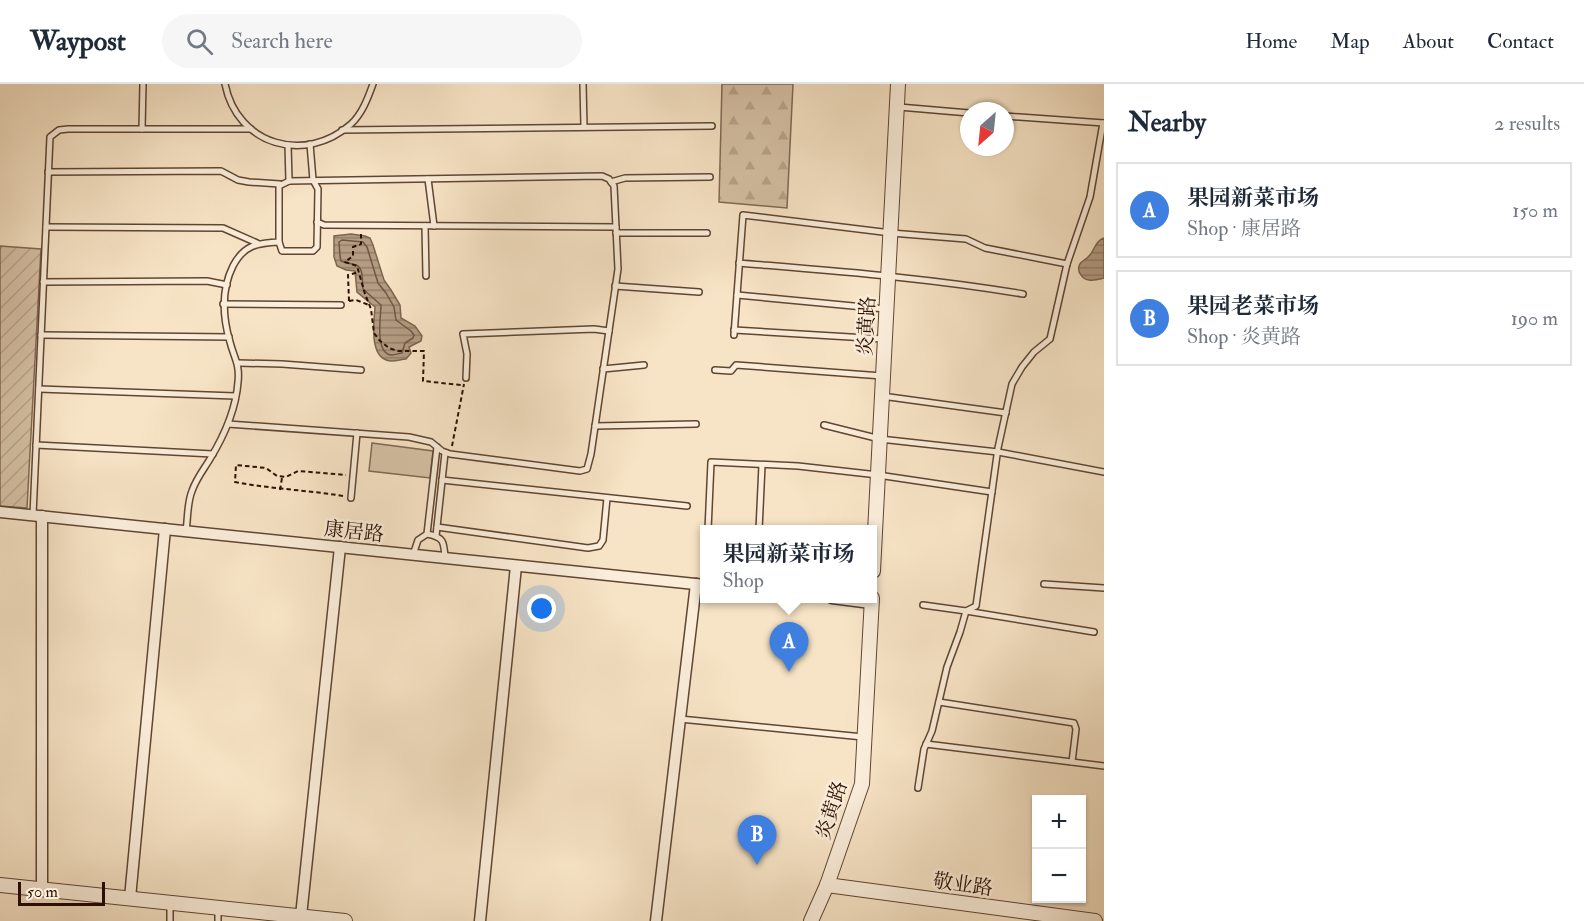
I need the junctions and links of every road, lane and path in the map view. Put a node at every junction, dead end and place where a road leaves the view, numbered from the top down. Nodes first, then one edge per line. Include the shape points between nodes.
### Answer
1 (143, 84) edge
2 (225, 84) edge
3 (373, 84) edge
4 (583, 84) edge
5 (898, 84) edge
6 (897, 107) junction
7 (960, 112) edge
8 (1014, 117) edge
9 (1103, 123) edge
10 (712, 126) dead end
11 (584, 127) junction
12 (142, 129) junction
13 (251, 129) junction
14 (342, 130) junction
15 (310, 144) junction
16 (288, 145) junction
17 (48, 172) junction
18 (710, 177) dead end
19 (428, 179) junction
20 (313, 180) junction
21 (289, 181) junction
22 (611, 182) junction
23 (282, 184) junction
24 (317, 222) junction
25 (361, 226) junction
26 (425, 226) junction
27 (434, 226) junction
28 (46, 227) junction
29 (616, 230) junction
30 (707, 233) dead end
31 (891, 233) junction
32 (279, 242) junction
33 (257, 243) junction
34 (740, 263) junction
35 (1067, 264) junction
36 (359, 272) junction
37 (426, 276) dead end
38 (888, 276) junction
39 (43, 282) junction
40 (227, 285) junction
41 (615, 286) junction
42 (699, 292) dead end
43 (1023, 294) dead end
44 (737, 295) junction
45 (349, 301) junction
46 (223, 304) junction
47 (341, 305) joint
48 (369, 305) junction
49 (887, 309) junction
50 (609, 331) junction
51 (41, 335) junction
52 (229, 337) junction
53 (885, 340) junction
54 (238, 363) junction
55 (644, 365) dead end
56 (603, 369) junction
57 (361, 370) dead end
58 (715, 370) dead end
59 (883, 376) junction
60 (466, 378) joint
61 (464, 385) junction
62 (39, 389) junction
63 (236, 396) junction
64 (882, 396) junction
65 (1006, 413) junction
66 (228, 424) junction
67 (696, 424) dead end
68 (824, 425) dead end
69 (595, 426) junction
70 (357, 434) junction
71 (880, 440) junction
72 (36, 446) junction
73 (437, 447) junction
74 (998, 452) junction
75 (213, 454) junction
76 (447, 454) junction
77 (762, 465) junction
78 (1104, 472) edge
79 (878, 475) junction
80 (282, 476) junction
81 (354, 476) junction
82 (442, 480) junction
83 (280, 490) junction
84 (992, 492) junction
85 (351, 498) joint
86 (606, 498) junction
87 (687, 506) dead end
88 (0, 512) edge
89 (38, 516) junction
90 (708, 525) edge
91 (759, 525) edge
92 (875, 525) edge
93 (437, 527) junction
94 (165, 529) junction
95 (186, 531) junction
96 (427, 534) junction
97 (436, 536) junction
98 (340, 547) junction
99 (413, 555) junction
100 (445, 558) junction
101 (516, 566) junction
102 (700, 585) edge
103 (1044, 585) dead end
104 (1104, 588) edge
105 (871, 603) edge
106 (923, 605) dead end
107 (966, 611) junction
108 (1094, 632) dead end
109 (939, 702) junction
110 (680, 719) junction
111 (864, 737) junction
112 (926, 744) junction
113 (1072, 762) junction
114 (1104, 766) edge
115 (918, 788) dead end
116 (0, 885) edge
117 (827, 885) junction
118 (42, 889) junction
119 (130, 898) junction
120 (170, 903) junction
121 (218, 914) edge
122 (301, 916) junction
123 (268, 917) edge
124 (170, 921) edge
125 (345, 921) edge
126 (480, 921) edge
127 (656, 921) edge
128 (811, 921) edge
129 (1095, 921) edge

1 - 12 lane
2 - 13 lane via 228,96
3 - 14 lane via 363,107
4 - 11 lane
5 - 6 street, 炎黄路
6 - 7 lane
6 - 31 street, 炎黄路
8 - 9 lane
9 - 35 lane via 1090,197
10 - 11 lane
11 - 14 lane
12 - 13 lane
12 - 17 lane via 59,130 50,137
13 - 16 lane via 272,142
14 - 15 lane
15 - 16 lane
15 - 20 lane
16 - 21 lane
17 - 23 lane via 221,171 238,180
17 - 28 lane
18 - 22 lane via 625,178
19 - 20 lane
19 - 22 lane via 602,176
19 - 27 lane
20 - 21 lane
20 - 24 lane via 318,189
21 - 23 lane
22 - 29 lane via 615,186
23 - 32 lane
24 - 25 lane
24 - 32 lane via 317,247 313,251 282,251
25 - 26 lane
25 - 36 path via 361,244 353,247 353,256 345,262 357,266
26 - 27 lane
26 - 37 lane
27 - 29 lane
28 - 33 lane via 223,228
28 - 39 lane
29 - 30 lane
29 - 41 lane
31 - 34 lane via 743,215
31 - 35 lane via 966,239 985,248
31 - 38 street, 炎黄路
32 - 33 lane
33 - 40 lane via 233,266
34 - 38 lane
34 - 44 lane
35 - 65 lane via 1050,339 1022,366 1012,384
36 - 45 path via 348,275
36 - 48 path
38 - 43 lane
38 - 49 street, 炎黄路
39 - 40 lane via 207,281
39 - 51 lane
40 - 46 lane
41 - 42 lane
41 - 50 lane
44 - 49 lane
44 - 53 lane via 734,332
45 - 47 path
45 - 48 path
46 - 47 lane
46 - 52 lane
48 - 61 path via 379,340 398,351 424,351 423,381
49 - 53 street, 炎黄路
50 - 56 lane
50 - 60 lane via 463,334
51 - 52 lane
51 - 62 lane
52 - 54 lane
53 - 59 street, 炎黄路
54 - 57 lane
54 - 63 lane
55 - 56 lane
56 - 69 lane
58 - 59 lane via 731,371 736,365
59 - 64 street, 炎黄路
60 - 61 path
61 - 76 path
62 - 63 lane
62 - 72 lane
63 - 66 lane
64 - 65 lane
64 - 71 street, 炎黄路
65 - 74 lane
66 - 70 lane
66 - 75 lane
67 - 69 lane
68 - 71 lane
69 - 76 lane via 587,469 580,471
70 - 73 lane via 410,437
70 - 81 lane
71 - 74 lane
71 - 79 street, 炎黄路
72 - 75 lane
72 - 89 lane
73 - 76 lane
73 - 96 lane
74 - 78 lane
74 - 84 lane
75 - 95 lane via 193,488
76 - 82 lane
77 - 79 lane
77 - 90 lane via 711,462
77 - 91 lane
79 - 84 lane
79 - 92 street, 炎黄路
80 - 81 path via 298,471
80 - 83 path
80 - 83 path via 266,468 236,465 235,482
81 - 85 lane
82 - 86 lane
82 - 93 lane
83 - 85 path
84 - 107 lane via 976,606
86 - 87 lane
86 - 93 lane via 603,540 599,546 588,548
88 - 89 street, 康居路
89 - 94 street, 康居路
89 - 118 street
93 - 97 lane
94 - 95 street, 康居路
94 - 119 street
95 - 98 street, 康居路
96 - 97 lane
96 - 99 lane via 418,540
97 - 100 lane via 444,543
98 - 99 street, 康居路
98 - 122 street
99 - 100 street, 康居路
100 - 101 street, 康居路
101 - 102 street, 康居路
101 - 126 street
102 - 110 street
103 - 104 lane
105 - 111 street, 炎黄路
106 - 107 lane
107 - 108 lane
107 - 109 lane via 946,667
109 - 112 lane
109 - 113 lane via 1074,723
110 - 111 lane
110 - 127 street
111 - 117 street, 炎黄路 via 862,784
112 - 113 lane
112 - 115 lane
113 - 114 lane
116 - 118 street
117 - 128 street, 炎黄路
117 - 129 street, 敬业路
118 - 119 street
119 - 120 street
120 - 121 street
120 - 124 lane
121 - 123 street
122 - 123 street
122 - 125 street

